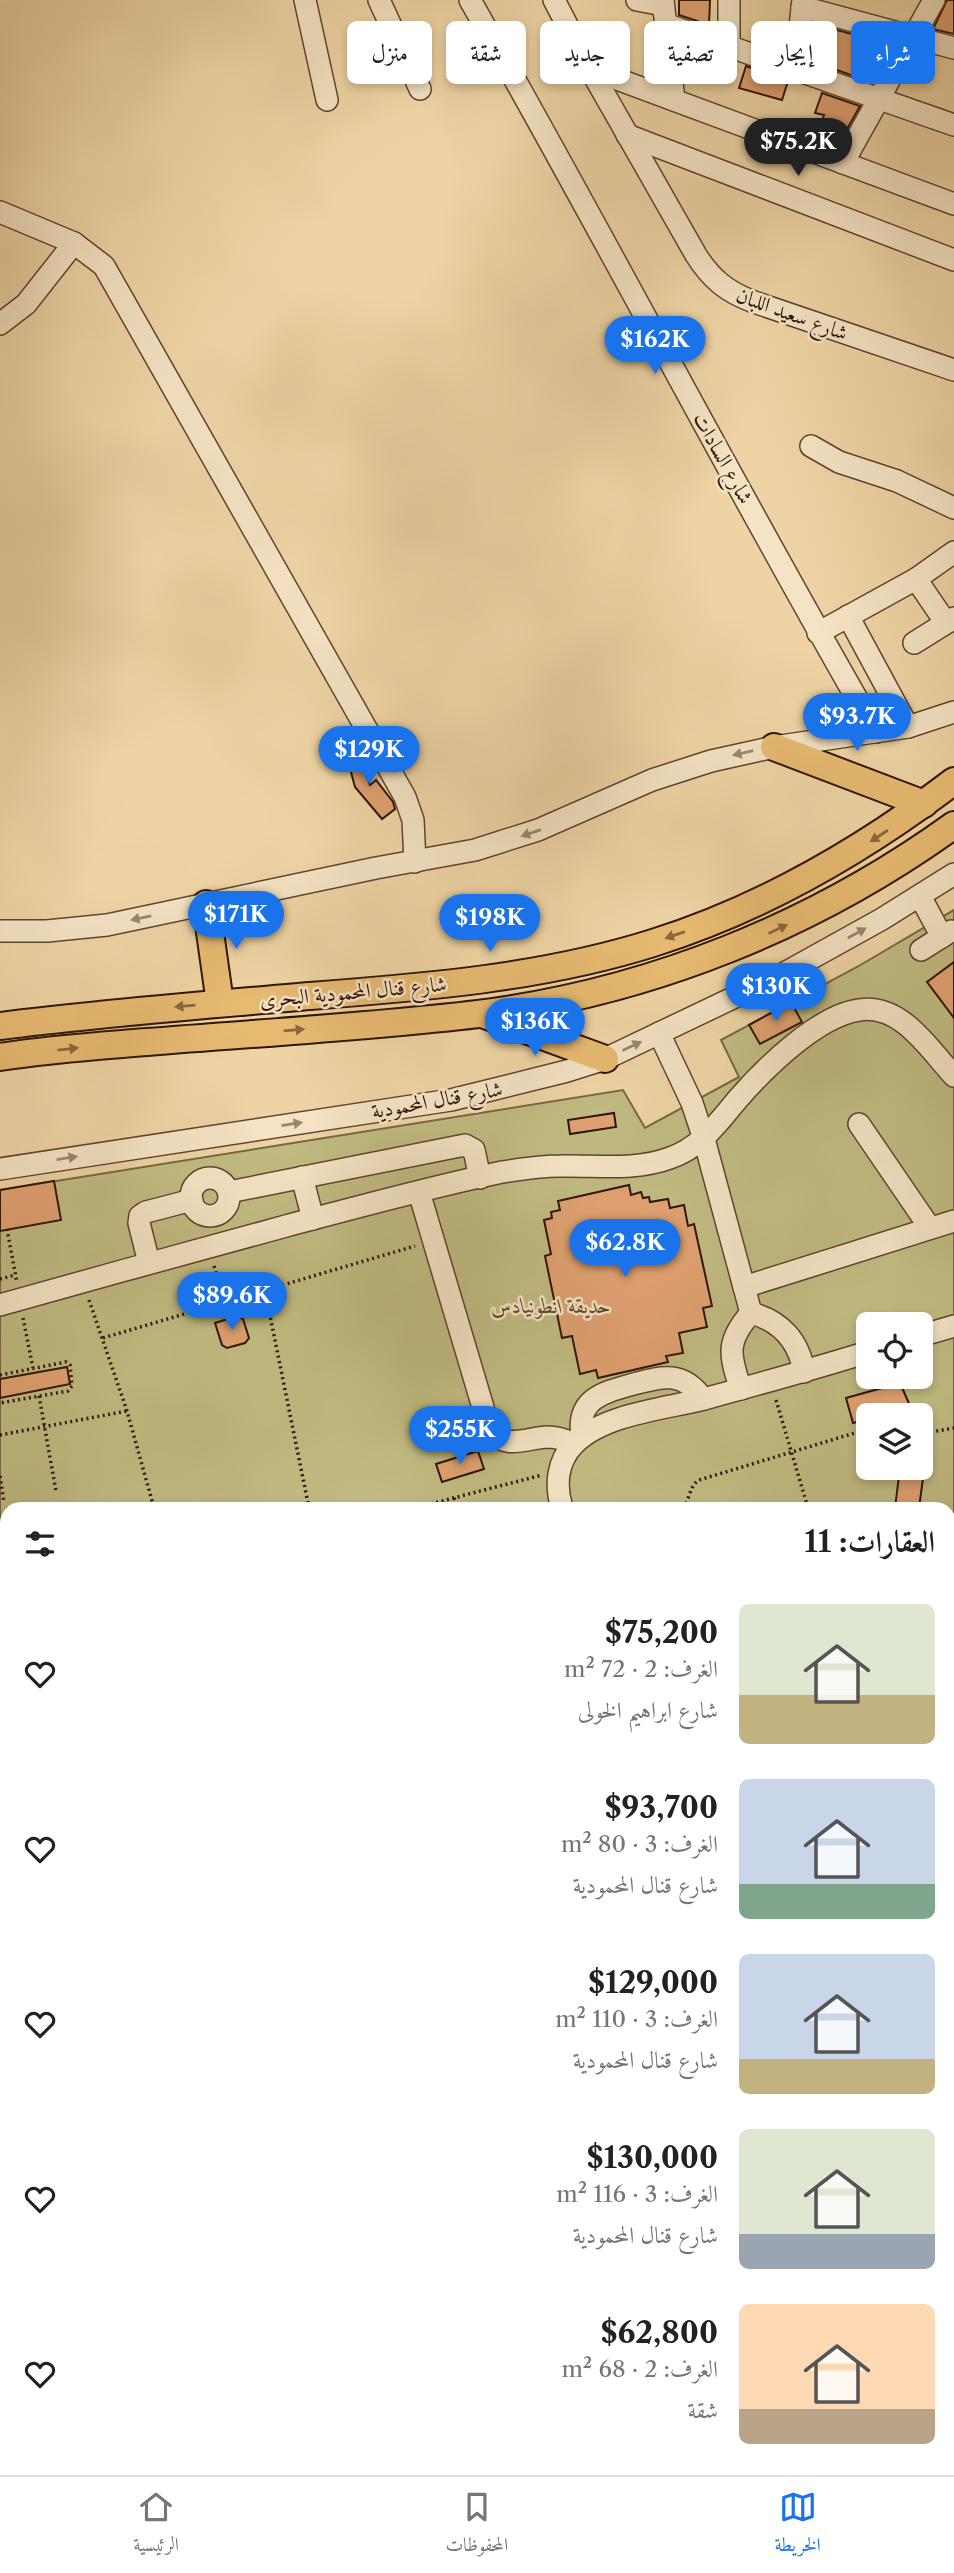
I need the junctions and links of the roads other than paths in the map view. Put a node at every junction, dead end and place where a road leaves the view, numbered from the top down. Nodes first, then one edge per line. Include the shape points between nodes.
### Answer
1 (305, 0) edge
2 (379, 0) edge
3 (470, 0) edge
4 (554, 0) edge
5 (637, 0) edge
6 (729, 0) edge
7 (934, 0) edge
8 (802, 3) edge
9 (664, 10) edge
10 (565, 21) edge
11 (684, 21) edge
12 (729, 21) edge
13 (800, 21) edge
14 (864, 21) edge
15 (923, 21) edge
16 (935, 42) edge
17 (954, 48) edge
18 (598, 84) edge
19 (630, 84) edge
20 (837, 84) edge
21 (888, 84) edge
22 (419, 89) dead end
23 (880, 99) junction
24 (327, 100) dead end
25 (674, 100) junction
26 (954, 125) edge
27 (627, 135) junction
28 (844, 163) junction
29 (954, 204) edge
30 (0, 212) edge
31 (74, 243) junction
32 (954, 260) edge
33 (0, 324) edge
34 (954, 370) edge
35 (811, 446) dead end
36 (954, 508) edge
37 (954, 552) edge
38 (916, 579) junction
39 (848, 616) junction
40 (950, 620) edge
41 (818, 633) junction
42 (914, 643) dead end
43 (954, 712) edge
44 (908, 727) junction
45 (876, 732) junction
46 (774, 747) junction
47 (954, 781) edge
48 (924, 804) junction
49 (954, 825) edge
50 (415, 862) junction
51 (954, 874) edge
52 (919, 895) junction
53 (206, 904) junction
54 (0, 931) edge
55 (948, 933) edge
56 (920, 950) dead end
57 (220, 1003) junction
58 (480, 1013) junction
59 (0, 1026) edge
60 (659, 1033) junction
61 (0, 1057) edge
62 (605, 1059) junction
63 (954, 1076) edge
64 (859, 1124) dead end
65 (704, 1139) junction
66 (423, 1153) junction
67 (0, 1168) edge
68 (302, 1177) junction
69 (480, 1178) junction
70 (425, 1191) junction
71 (229, 1192) junction
72 (192, 1200) junction
73 (213, 1216) junction
74 (313, 1219) junction
75 (954, 1221) edge
76 (930, 1228) junction
77 (216, 1253) junction
78 (149, 1263) junction
79 (744, 1287) junction
80 (0, 1305) edge
81 (751, 1313) junction
82 (954, 1326) edge
83 (933, 1332) edge
84 (856, 1356) edge
85 (804, 1372) junction
86 (741, 1389) junction
87 (703, 1399) junction
88 (578, 1440) junction
89 (561, 1502) edge

1 - 24 street
2 - 22 street
3 - 41 street, شارع السادات
4 - 10 street, شارع سعيد اللبان
5 - 9 street
6 - 12 street
7 - 15 street
8 - 13 street
8 - 14 street
9 - 11 street
9 - 25 street
16 - 17 street
18 - 27 street, شارع سعيد اللبان
19 - 25 street
20 - 23 street
21 - 23 street
23 - 26 street
23 - 28 street
25 - 28 street
27 - 32 street
27 - 34 street, شارع سعيد اللبان via 696,255 720,285 745,299
28 - 29 street
30 - 31 street
31 - 33 street via 26,304
31 - 50 street via 104,266 405,797
35 - 36 street via 839,462 897,481
37 - 38 street
38 - 39 street
38 - 40 street
39 - 41 street
39 - 44 street
40 - 42 street
41 - 45 street, شارع السادات
43 - 44 street
44 - 45 street
45 - 46 street
46 - 48 main road
46 -> 50 street via 652,779 507,841
47 - 48 main road, شارع قنال المحمودية البحرى
48 -> 57 main road, شارع قنال المحمودية البحرى via 863,846 784,890 699,927 607,956 433,985
58 -> 49 main road, شارع قنال المحمودية البحرى via 613,987 715,955 844,896
50 - 53 street
51 - 52 street, شارع قنال المحمودية
52 - 55 street
60 -> 52 street, شارع قنال المحمودية via 783,974
53 -> 54 street via 87,928
53 - 57 main road
55 - 56 street
57 -> 59 main road, شارع قنال المحمودية البحرى
61 -> 58 main road, شارع قنال المحمودية البحرى
58 - 62 main road
62 -> 60 street, شارع قنال المحمودية
60 - 65 street
67 -> 62 street, شارع قنال المحمودية via 451,1100
63 - 65 street via 900,1020 874,1009 858,1010 830,1020 792,1047
64 - 76 street
65 - 69 street via 686,1152 649,1164 532,1168
65 - 79 street
66 - 68 street
66 - 69 street via 468,1146 474,1150
66 - 70 street
68 - 71 street
68 - 74 street
69 - 70 street
70 - 74 street
70 - 88 street via 434,1241 490,1431 507,1442 546,1437
71 - 72 street via 221,1181 203,1179 193,1188
71 - 73 street via 225,1209
72 - 73 street via 200,1212
72 - 78 street via 140,1216
73 - 77 street
74 - 77 street
75 - 76 street
76 - 79 street
77 - 78 street
78 - 80 street
79 - 81 street
81 - 85 street via 788,1333
81 - 86 street via 732,1346
82 - 83 street
84 - 85 street
85 - 86 street
86 - 87 street
87 - 88 street via 599,1426
87 - 88 street via 690,1384 671,1377 610,1390 596,1396 586,1408
88 - 89 street via 559,1470

